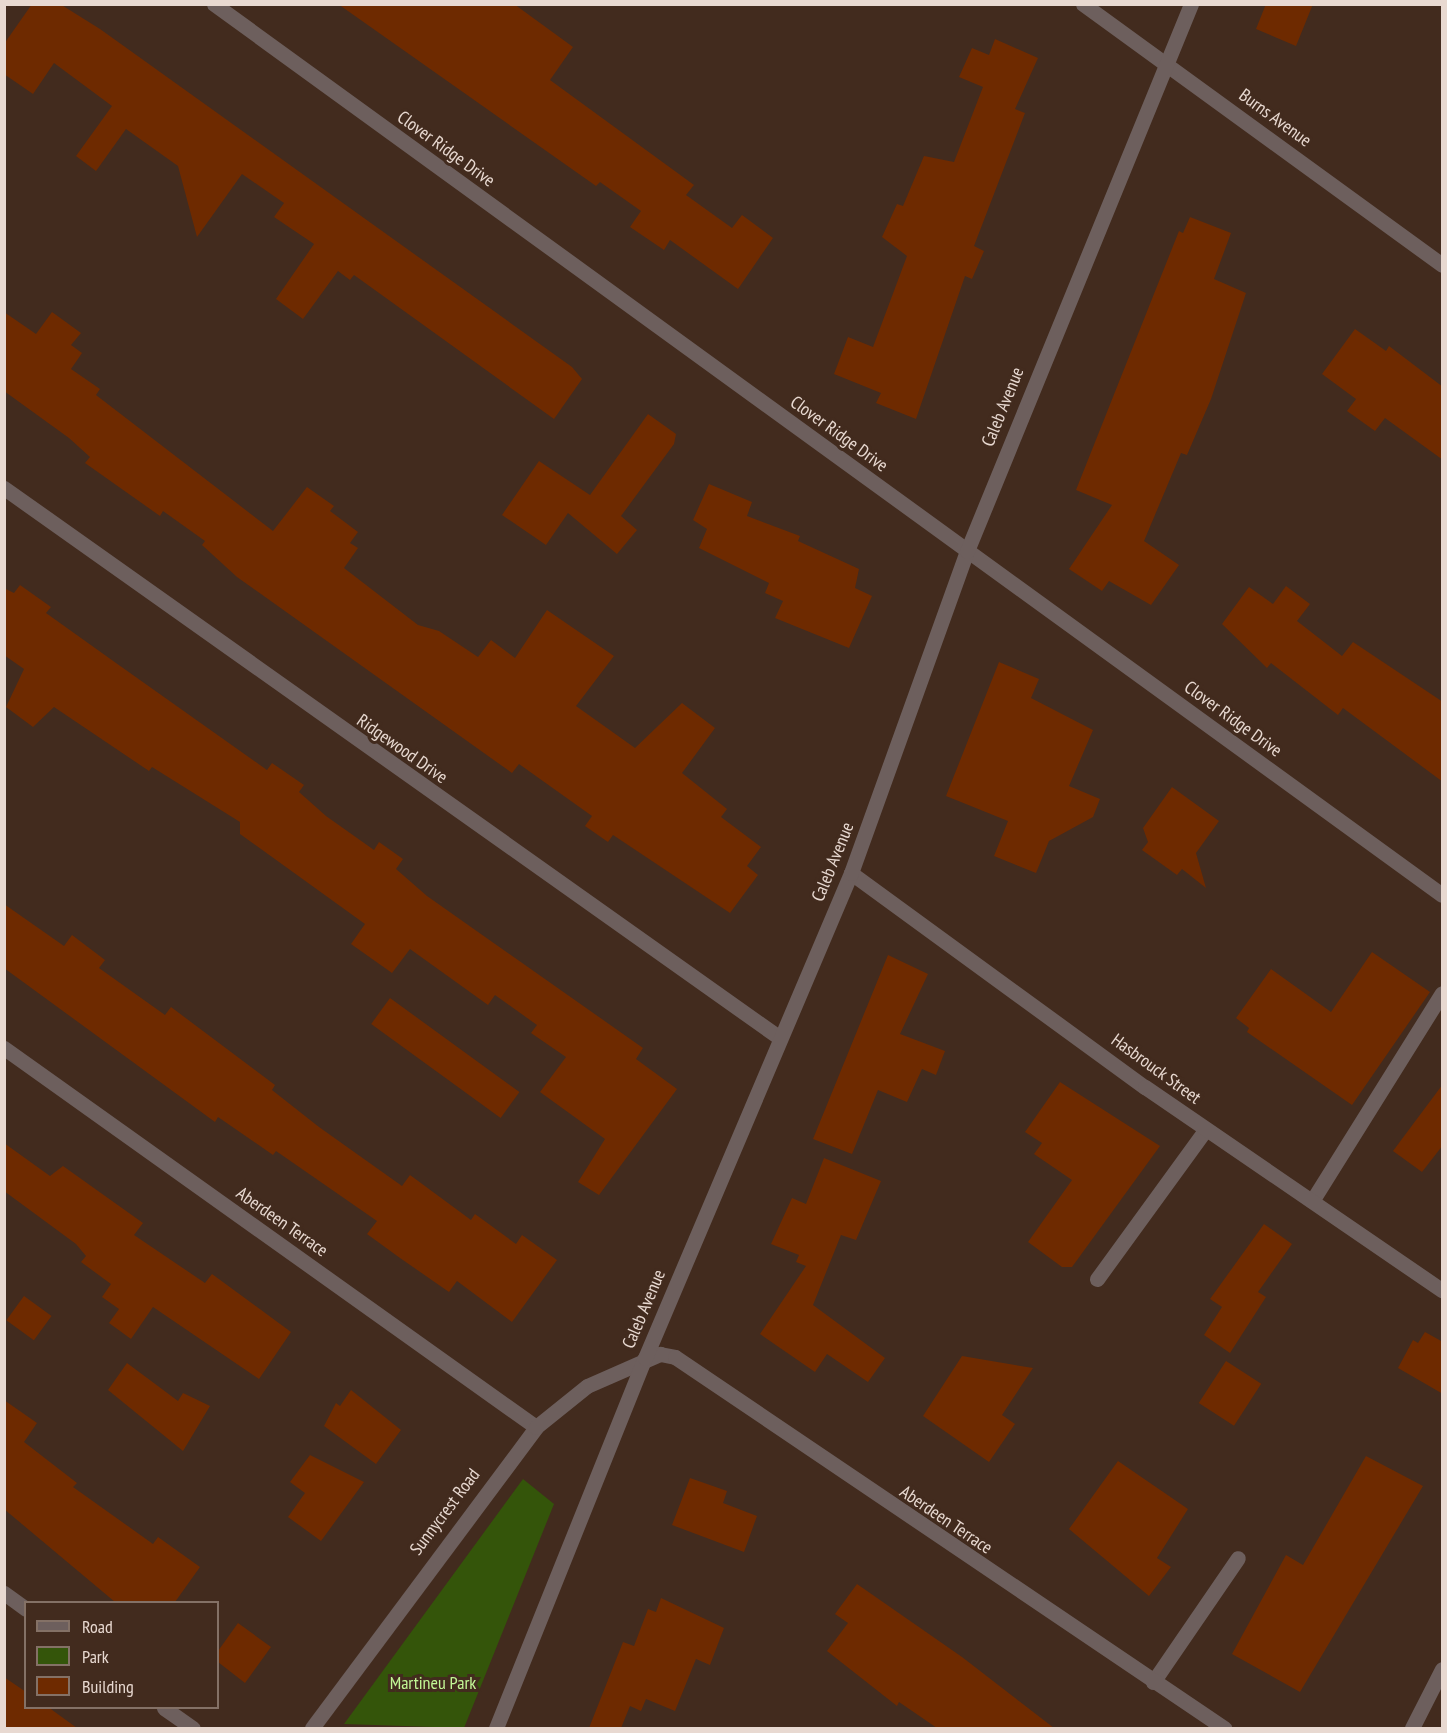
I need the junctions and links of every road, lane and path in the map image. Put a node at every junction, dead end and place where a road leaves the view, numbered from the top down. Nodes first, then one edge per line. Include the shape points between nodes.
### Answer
1 (214, 4) edge
2 (1083, 4) edge
3 (1191, 4) edge
4 (1167, 65) junction
5 (1443, 265) edge
6 (4, 488) edge
7 (967, 551) junction
8 (851, 873) junction
9 (1443, 895) edge
10 (1443, 993) edge
11 (780, 1038) junction
12 (4, 1048) edge
13 (1206, 1129) junction
14 (1312, 1201) junction
15 (1097, 1279) dead end
16 (1443, 1290) edge
17 (645, 1358) junction
18 (536, 1427) junction
19 (1238, 1557) dead end
20 (4, 1593) edge
21 (24, 1607) edge
22 (1443, 1669) edge
23 (1152, 1682) junction
24 (167, 1709) edge
25 (193, 1728) edge
26 (312, 1728) edge
27 (496, 1728) edge
28 (1224, 1728) edge
29 (1412, 1728) edge

1 - 7 street, Clover Ridge Drive
2 - 4 street, Burns Avenue
3 - 4 street, Caleb Avenue
4 - 5 street, Burns Avenue
4 - 7 street, Caleb Avenue
6 - 11 street, Ridgewood Drive
7 - 8 street, Caleb Avenue
7 - 9 street, Clover Ridge Drive
8 - 11 street, Caleb Avenue
8 - 13 street, Hasbrouck Street
10 - 14 street
11 - 17 street, Caleb Avenue
12 - 18 street, Aberdeen Terrace
13 - 14 street, Hasbrouck Street
13 - 15 street
14 - 16 street, Hasbrouck Street
17 - 18 street, Sunnycrest Road via 587,1386
17 - 23 street, Aberdeen Terrace via 675,1357
17 - 27 street, Caleb Avenue
18 - 26 street, Sunnycrest Road
19 - 23 street
20 - 21 street
22 - 29 street
23 - 28 street, Aberdeen Terrace
24 - 25 street

